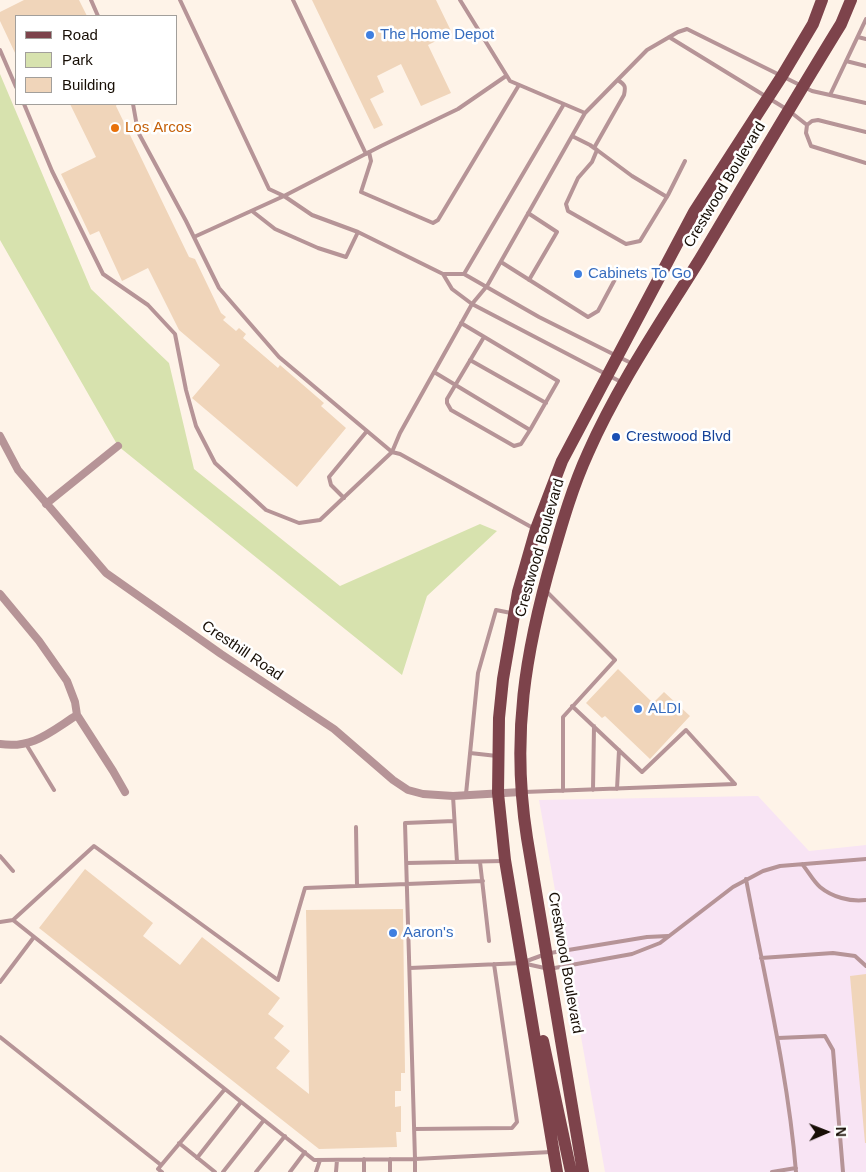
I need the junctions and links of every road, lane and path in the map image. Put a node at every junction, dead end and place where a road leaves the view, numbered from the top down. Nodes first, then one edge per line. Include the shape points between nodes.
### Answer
1 (90, 0) edge
2 (180, 0) edge
3 (293, 0) edge
4 (460, 0) edge
5 (822, 0) edge
6 (851, 0) edge
7 (98, 15) edge
8 (866, 19) edge
9 (669, 37) junction
10 (858, 37) junction
11 (866, 39) edge
12 (0, 50) edge
13 (846, 61) junction
14 (866, 66) edge
15 (506, 76) junction
16 (782, 76) junction
17 (618, 80) junction
18 (15, 84) edge
19 (518, 85) junction
20 (802, 86) junction
21 (830, 95) junction
22 (768, 97) junction
23 (866, 103) edge
24 (564, 104) junction
25 (24, 105) edge
26 (133, 105) edge
27 (788, 110) junction
28 (586, 113) junction
29 (807, 125) junction
30 (866, 132) edge
31 (572, 136) junction
32 (596, 149) junction
33 (367, 153) junction
34 (686, 161) dead end
35 (866, 163) edge
36 (284, 196) junction
37 (667, 197) junction
38 (252, 211) junction
39 (528, 214) junction
40 (358, 232) junction
41 (194, 237) junction
42 (501, 262) junction
43 (620, 270) dead end
44 (443, 274) junction
45 (464, 274) junction
46 (529, 280) junction
47 (487, 286) junction
48 (472, 304) junction
49 (461, 323) junction
50 (484, 337) junction
51 (617, 356) junction
52 (470, 360) junction
53 (636, 365) junction
54 (434, 372) junction
55 (608, 374) junction
56 (625, 384) junction
57 (455, 385) junction
58 (546, 403) junction
59 (530, 430) junction
60 (367, 431) junction
61 (0, 436) edge
62 (118, 446) dead end
63 (392, 452) junction
64 (344, 498) junction
65 (46, 504) junction
66 (536, 529) junction
67 (544, 588) junction
68 (0, 594) edge
69 (513, 613) junction
70 (536, 620) junction
71 (572, 706) junction
72 (77, 715) junction
73 (594, 726) junction
74 (0, 744) edge
75 (26, 744) junction
76 (619, 750) junction
77 (470, 753) junction
78 (498, 756) junction
79 (617, 789) junction
80 (54, 790) dead end
81 (593, 790) junction
82 (563, 791) junction
83 (125, 792) dead end
84 (521, 792) junction
85 (498, 793) junction
86 (466, 795) junction
87 (453, 796) junction
88 (454, 821) junction
89 (356, 826) dead end
90 (0, 856) edge
91 (866, 859) edge
92 (505, 860) junction
93 (406, 862) junction
94 (457, 862) junction
95 (480, 862) junction
96 (802, 864) junction
97 (13, 871) dead end
98 (746, 879) junction
99 (483, 881) junction
100 (407, 884) junction
101 (357, 886) junction
102 (866, 900) edge
103 (13, 920) junction
104 (0, 922) edge
105 (668, 936) junction
106 (34, 937) junction
107 (489, 941) dead end
108 (546, 953) junction
109 (761, 958) junction
110 (522, 963) junction
111 (494, 964) junction
112 (866, 966) edge
113 (410, 968) junction
114 (549, 969) junction
115 (0, 982) edge
116 (526, 986) junction
117 (0, 1037) edge
118 (778, 1038) junction
119 (225, 1089) junction
120 (241, 1102) junction
121 (264, 1120) junction
122 (414, 1129) junction
123 (285, 1136) junction
124 (179, 1144) junction
125 (305, 1152) junction
126 (554, 1152) junction
127 (198, 1158) junction
128 (364, 1159) junction
129 (390, 1159) junction
130 (415, 1159) junction
131 (320, 1160) junction
132 (337, 1160) junction
133 (161, 1165) junction
134 (796, 1170) edge
135 (162, 1172) edge
136 (215, 1172) edge
137 (223, 1172) edge
138 (256, 1172) edge
139 (290, 1172) edge
140 (316, 1172) edge
141 (336, 1172) edge
142 (364, 1172) edge
143 (390, 1172) edge
144 (415, 1172) edge
145 (557, 1172) edge
146 (571, 1172) edge
147 (583, 1172) edge
148 (772, 1172) edge
149 (843, 1172) edge

1 - 7 lane
2 - 36 lane via 269,189
3 - 33 lane
4 - 15 lane
5 - 16 main road, Crestwood Boulevard via 813,24
6 - 20 main road, Crestwood Boulevard via 841,24
8 - 10 lane
9 - 16 lane via 687,30
9 - 17 lane via 647,50
9 - 22 lane
10 - 11 lane
10 - 13 lane
12 - 18 lane
13 - 14 lane
13 - 21 lane
15 - 19 lane
15 - 33 lane via 458,109
16 - 20 lane
16 - 22 main road, Crestwood Boulevard
17 - 28 lane
17 - 32 lane via 626,88 624,95
19 - 24 lane
19 - 33 lane via 438,220 433,223 360,192 371,161
20 - 21 lane
20 - 27 main road, Crestwood Boulevard
21 - 23 lane
22 - 27 lane
22 - 51 main road, Crestwood Boulevard via 694,212
24 - 28 lane
24 - 45 lane
25 - 64 lane via 103,274 148,305 175,334 196,426 215,463 266,510 299,523 320,520
26 - 41 lane via 138,132
27 - 29 lane
27 - 53 main road, Crestwood Boulevard
28 - 31 lane
29 - 30 lane via 818,120
29 - 35 lane via 810,146
31 - 32 lane
31 - 39 lane
32 - 37 lane
32 - 37 lane via 592,162 578,178 566,204 568,211 626,244 640,241
33 - 36 lane
34 - 37 lane
36 - 38 lane
36 - 40 lane via 312,215
38 - 40 lane via 275,229 346,257
38 - 41 lane
39 - 42 lane
39 - 46 lane via 556,232
40 - 44 lane
41 - 60 lane via 219,288 242,315 279,356
42 - 46 lane
42 - 47 lane
43 - 46 lane via 598,311 588,317
44 - 45 lane
44 - 48 lane via 452,289
45 - 47 lane
47 - 48 lane
47 - 51 lane via 539,318
48 - 49 lane
48 - 55 lane
49 - 50 lane
49 - 54 lane
50 - 52 lane
50 - 58 lane via 558,381
51 - 53 lane
51 - 55 main road, Crestwood Boulevard
52 - 57 lane
52 - 58 lane
53 - 56 main road, Crestwood Boulevard
54 - 57 lane
54 - 63 lane
55 - 56 lane
55 - 66 main road, Crestwood Boulevard via 562,461
56 - 67 main road, Crestwood Boulevard via 597,434 576,483
57 - 59 lane
57 - 59 lane via 447,399 451,410 516,447
58 - 59 lane
60 - 63 lane
60 - 64 lane via 329,477 331,485
61 - 65 street, Cresthill Road via 18,470
62 - 65 street
63 - 64 lane
63 - 66 lane
65 - 87 street, Cresthill Road via 106,573 334,729 393,780 408,790
66 - 69 main road, Crestwood Boulevard
67 - 70 main road, Crestwood Boulevard
67 - 71 lane via 615,660
68 - 72 street via 67,681
69 - 70 main road
69 - 77 lane via 496,610 478,673
69 - 78 main road, Crestwood Boulevard via 503,679
70 - 84 main road, Crestwood Boulevard via 522,697
71 - 73 lane
71 - 82 lane via 562,717
72 - 75 street
72 - 83 street
73 - 76 lane
73 - 81 lane
74 - 75 street
75 - 80 lane
76 - 79 lane
76 - 79 lane via 642,772 686,730 735,784
77 - 78 lane
77 - 86 lane
78 - 85 main road, Crestwood Boulevard
79 - 81 lane
81 - 82 lane
82 - 84 lane
84 - 85 street, Cresthill Road
84 - 108 main road, Crestwood Boulevard
85 - 86 street, Cresthill Road
85 - 92 main road, Crestwood Boulevard
86 - 87 street, Cresthill Road
87 - 88 lane
88 - 93 lane via 405,823
88 - 94 lane
89 - 101 lane
90 - 97 lane
91 - 96 lane
92 - 95 lane
92 - 110 main road, Crestwood Boulevard
93 - 94 lane
93 - 100 lane
94 - 95 lane
95 - 99 lane
96 - 98 lane via 780,866
96 - 102 lane via 820,886 838,897
98 - 105 lane
98 - 109 lane
99 - 100 lane
99 - 107 lane
100 - 101 lane
100 - 113 lane
101 - 103 lane via 305,888 278,980 94,846
103 - 104 lane
103 - 106 lane
105 - 108 lane
105 - 114 lane via 643,951
106 - 115 lane
106 - 119 lane
108 - 110 lane
108 - 114 main road, Crestwood Boulevard
109 - 112 lane via 833,953 855,956
109 - 118 lane
110 - 111 lane
110 - 114 lane
110 - 116 main road, Crestwood Boulevard
111 - 113 lane
111 - 122 lane via 517,1122 512,1128
113 - 122 lane
114 - 147 main road, Crestwood Boulevard
116 - 126 main road, Crestwood Boulevard
116 - 146 main road via 543,1039
117 - 133 lane
118 - 134 lane
118 - 149 lane via 825,1036 833,1050
119 - 120 lane
119 - 124 lane
120 - 121 lane
120 - 127 lane
121 - 123 lane
121 - 137 lane
122 - 130 lane
123 - 125 lane
123 - 138 lane
124 - 127 lane
124 - 133 lane
125 - 131 lane via 314,1160
125 - 139 lane
126 - 130 lane
126 - 145 main road, Crestwood Boulevard
127 - 136 lane
128 - 129 lane
128 - 132 lane
128 - 142 lane
129 - 130 lane
129 - 143 lane
130 - 144 lane
131 - 132 lane
131 - 140 lane
132 - 141 lane
133 - 135 lane via 158,1169
134 - 148 lane

